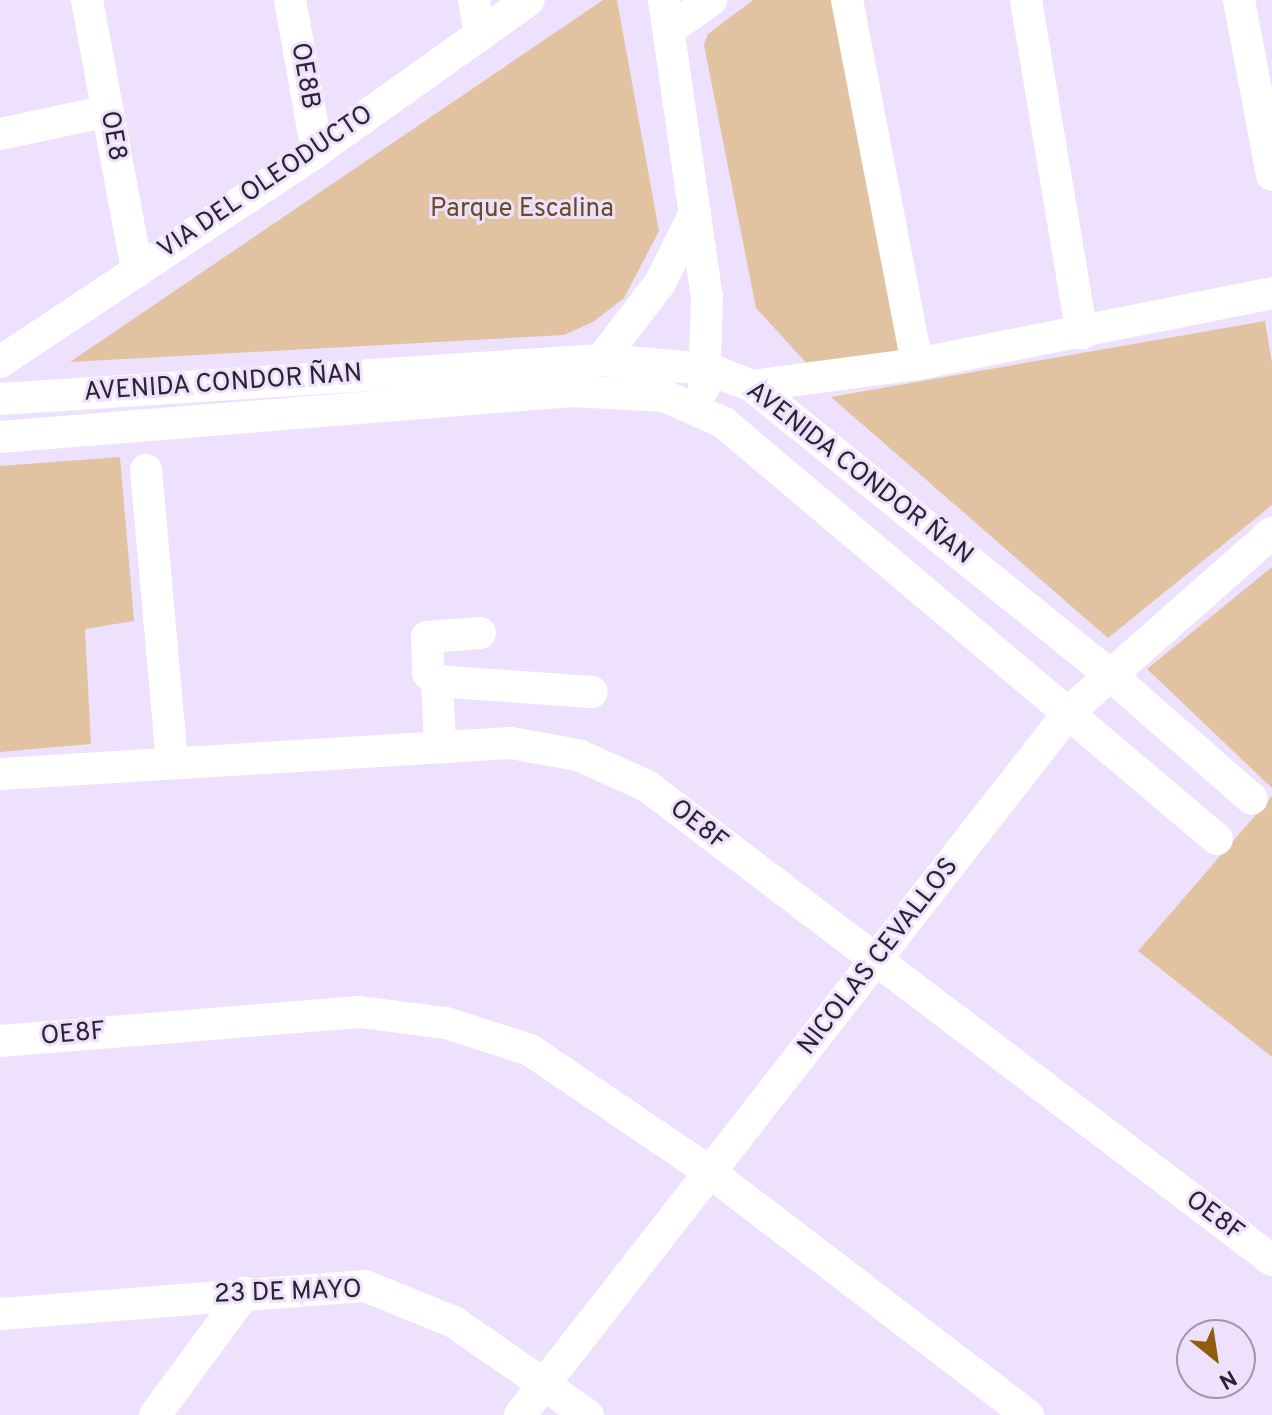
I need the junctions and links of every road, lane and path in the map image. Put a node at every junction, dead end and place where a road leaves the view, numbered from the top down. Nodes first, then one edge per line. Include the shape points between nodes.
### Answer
1 (87, 0) edge
2 (290, 0) edge
3 (474, 0) edge
4 (529, 0) edge
5 (711, 0) edge
6 (847, 0) edge
7 (1026, 0) edge
8 (1239, 0) edge
9 (666, 15) edge
10 (480, 35) junction
11 (108, 111) junction
12 (0, 134) edge
13 (317, 151) junction
14 (1272, 175) edge
15 (695, 213) junction
16 (137, 271) junction
17 (1272, 293) edge
18 (1082, 333) junction
19 (601, 360) junction
20 (0, 362) edge
21 (917, 364) junction
22 (709, 369) junction
23 (752, 386) junction
24 (0, 399) edge
25 (698, 409) junction
26 (0, 437) edge
27 (146, 470) dead end
28 (1272, 533) edge
29 (480, 633) dead end
30 (1108, 673) junction
31 (437, 681) junction
32 (592, 692) dead end
33 (1070, 711) junction
34 (440, 745) junction
35 (172, 760) junction
36 (0, 774) edge
37 (1252, 799) dead end
38 (1217, 839) dead end
39 (875, 963) junction
40 (0, 1041) edge
41 (711, 1173) junction
42 (1272, 1260) edge
43 (245, 1293) junction
44 (0, 1314) edge
45 (545, 1384) junction
46 (155, 1415) edge
47 (520, 1415) edge
48 (588, 1415) edge
49 (1028, 1415) edge

1 - 11 street, OE8
2 - 13 street, OE8B
3 - 10 street
4 - 10 street, VIA DEL OLEODUCTO
5 - 9 street
6 - 21 street
7 - 18 street
8 - 14 street
9 - 15 street
10 - 13 street, VIA DEL OLEODUCTO
11 - 12 street
11 - 16 street, OE8
13 - 16 street, VIA DEL OLEODUCTO
15 - 19 street via 660,283
15 - 22 street via 707,297
16 - 20 street, VIA DEL OLEODUCTO
17 - 18 street
18 - 21 street
19 - 22 street, AVENIDA CONDOR ÑAN
19 - 24 street, AVENIDA CONDOR ÑAN
21 - 23 street
22 - 23 street, AVENIDA CONDOR ÑAN
22 - 25 street
23 - 30 street, AVENIDA CONDOR ÑAN
25 - 26 street, AVENIDA CONDOR ÑAN via 665,396 572,391
25 - 33 street, AVENIDA CONDOR ÑAN via 724,423
27 - 35 street
28 - 30 street, NICOLAS CEVALLOS
29 - 31 street via 424,640 424,667
30 - 33 street, NICOLAS CEVALLOS
30 - 37 street, AVENIDA CONDOR ÑAN
31 - 32 street
31 - 34 street
33 - 38 street, AVENIDA CONDOR ÑAN
33 - 39 street, NICOLAS CEVALLOS
34 - 35 street, OE8F
34 - 39 street, OE8F via 511,743 578,755 647,786
35 - 36 street, OE8F
39 - 41 street, NICOLAS CEVALLOS
39 - 42 street, OE8F
40 - 41 street, OE8F via 360,1012 446,1023 530,1050
41 - 45 street, NICOLAS CEVALLOS
41 - 49 street, OE8F
43 - 44 street, 23 DE MAYO
43 - 45 street, 23 DE MAYO via 365,1286 454,1322
43 - 46 street
45 - 47 street, NICOLAS CEVALLOS
45 - 48 street, 23 DE MAYO

